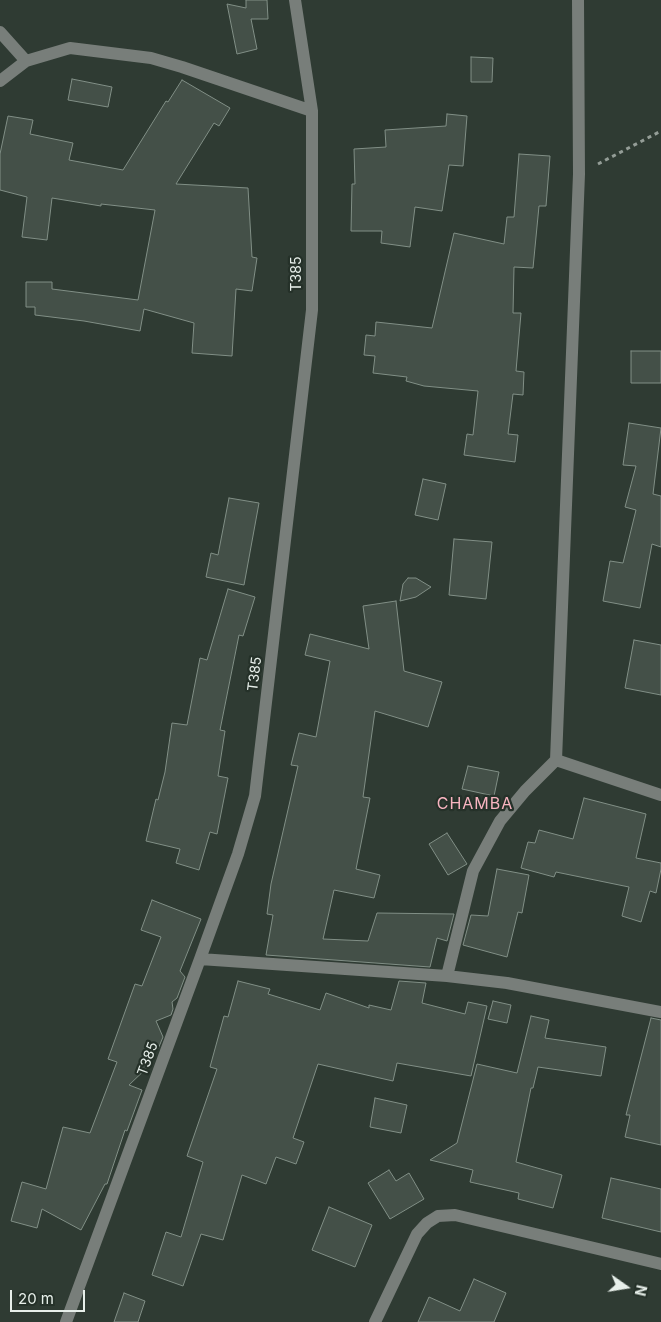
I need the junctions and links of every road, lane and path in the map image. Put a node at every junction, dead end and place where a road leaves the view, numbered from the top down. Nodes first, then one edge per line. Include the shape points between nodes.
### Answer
1 (295, 0) edge
2 (578, 0) edge
3 (0, 32) edge
4 (26, 61) junction
5 (0, 80) edge
6 (312, 111) junction
7 (661, 131) edge
8 (579, 174) junction
9 (556, 760) junction
10 (661, 795) edge
11 (200, 959) junction
12 (447, 976) junction
13 (661, 1012) edge
14 (661, 1264) edge
15 (66, 1322) edge
16 (375, 1322) edge

1 - 6 street, T385 / T385
2 - 8 street
3 - 4 street
4 - 5 street
4 - 6 street via 70,48 151,58
6 - 11 street, T385 / T385 via 312,310 255,796
7 - 8 path
8 - 9 street
9 - 10 street
9 - 12 street via 500,821 473,871
11 - 12 street
11 - 15 street, T385 / T385
12 - 13 street via 507,983
14 - 16 street via 455,1215 438,1216 417,1234

